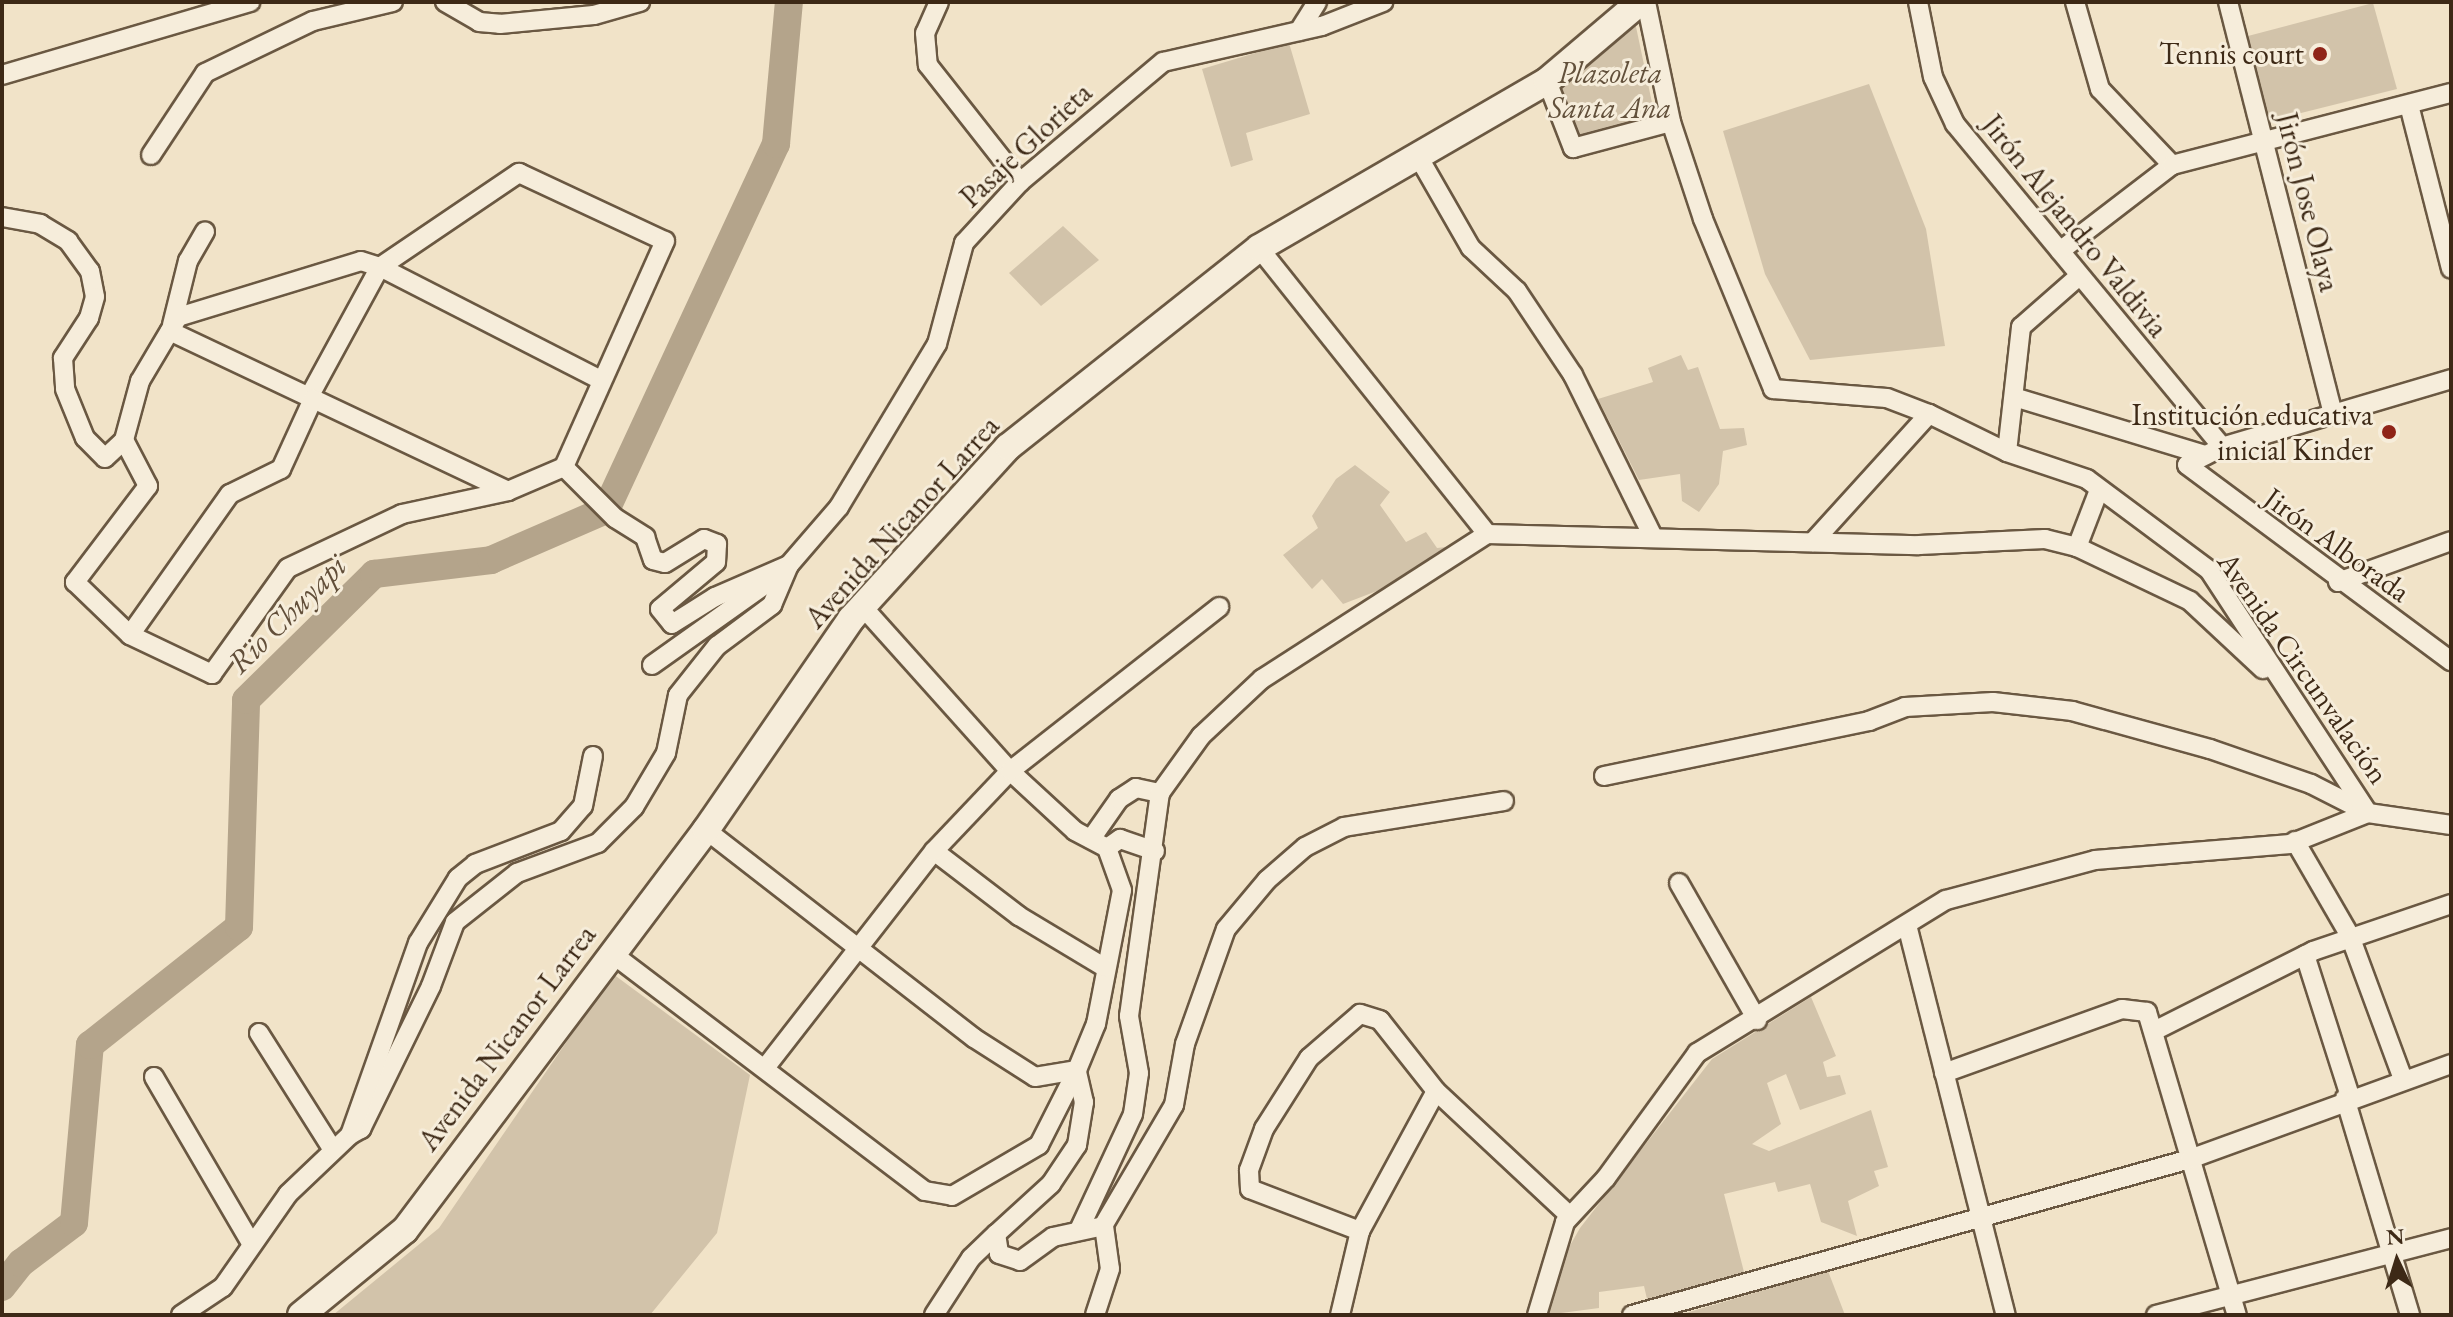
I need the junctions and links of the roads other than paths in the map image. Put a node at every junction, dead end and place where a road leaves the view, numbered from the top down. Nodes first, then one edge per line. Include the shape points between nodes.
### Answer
1 (250, 2) edge
2 (393, 2) edge
3 (445, 2) edge
4 (640, 2) edge
5 (939, 2) edge
6 (1317, 2) edge
7 (1383, 2) edge
8 (1640, 2) edge
9 (1646, 2) edge
10 (2075, 2) edge
11 (2228, 2) edge
12 (1921, 3) edge
13 (1299, 31) junction
14 (2, 75) edge
15 (1547, 81) junction
16 (2451, 93) edge
17 (2409, 105) junction
18 (1671, 122) junction
19 (2264, 144) junction
20 (151, 155) dead end
21 (1418, 156) junction
22 (2172, 165) junction
23 (1020, 182) junction
24 (2, 217) edge
25 (205, 231) dead end
26 (1259, 248) junction
27 (2060, 251) junction
28 (380, 267) junction
29 (2451, 269) edge
30 (2079, 276) junction
31 (170, 331) junction
32 (2451, 379) edge
33 (601, 380) junction
34 (2014, 397) junction
35 (311, 398) junction
36 (1929, 414) junction
37 (2333, 415) junction
38 (124, 440) junction
39 (2222, 449) junction
40 (2007, 452) junction
41 (564, 467) junction
42 (2099, 490) junction
43 (508, 491) junction
44 (1487, 534) junction
45 (1653, 537) junction
46 (2451, 541) edge
47 (1813, 542) junction
48 (2077, 547) junction
49 (789, 565) junction
50 (2338, 582) junction
51 (862, 606) junction
52 (1219, 607) dead end
53 (130, 635) junction
54 (2451, 661) edge
55 (652, 665) dead end
56 (2305, 716) junction
57 (593, 756) dead end
58 (1010, 771) junction
59 (1604, 776) dead end
60 (1160, 793) junction
61 (1504, 801) dead end
62 (2368, 813) junction
63 (2451, 825) edge
64 (706, 830) junction
65 (2295, 841) junction
66 (1099, 844) junction
67 (934, 851) junction
68 (1155, 851) junction
69 (1679, 883) dead end
70 (2451, 904) edge
71 (1907, 925) junction
72 (2350, 936) junction
73 (857, 946) junction
74 (610, 952) junction
75 (2305, 955) junction
76 (1104, 967) junction
77 (1757, 1020) junction
78 (2156, 1030) junction
79 (259, 1033) dead end
80 (2451, 1064) edge
81 (765, 1068) junction
82 (1077, 1070) junction
83 (1944, 1073) junction
84 (154, 1077) dead end
85 (2403, 1079) junction
86 (1436, 1091) junction
87 (2348, 1097) junction
88 (350, 1135) junction
89 (333, 1150) junction
90 (2190, 1159) junction
91 (1570, 1216) junction
92 (1980, 1218) junction
93 (1103, 1226) junction
94 (1079, 1230) junction
95 (1360, 1231) junction
96 (996, 1234) junction
97 (2451, 1238) edge
98 (251, 1243) junction
99 (2394, 1254) junction
100 (2230, 1291) junction
101 (181, 1315) edge
102 (301, 1315) edge
103 (934, 1315) edge
104 (1095, 1315) edge
105 (1340, 1315) edge
106 (1537, 1315) edge
107 (1632, 1315) edge
108 (2006, 1315) edge
109 (2156, 1315) edge
110 (2237, 1315) edge
111 (2410, 1315) edge

1 - 14 street
2 - 20 street via 313,21 205,73
3 - 4 street via 479,22 500,24 594,15
5 - 23 street via 925,33 928,65
6 - 13 street
7 - 13 street, Pasaje Glorieta
8 - 15 main road, Avenida Nicanor Larrea
9 - 18 street
10 - 22 street via 2100,89
11 - 19 street, Jirón Jose Olaya
12 - 27 street, Jirón Alejandro Valdivia via 1933,77 1955,124
13 - 23 street, Pasaje Glorieta via 1163,62
15 - 18 street via 1573,148
15 - 21 main road, Avenida Nicanor Larrea
16 - 17 street
17 - 19 street
17 - 29 street
18 - 36 street, Avenida Circunvalación via 1703,219 1773,389 1887,398
19 - 22 street
19 - 37 street, Jirón Jose Olaya
21 - 26 main road, Avenida Nicanor Larrea
21 - 45 street via 1471,248 1517,291 1573,375
22 - 27 street
23 - 49 street, Pasaje Glorieta via 964,243 937,344 849,488
24 - 38 street via 40,224 68,241 90,271 95,297 89,318 63,358 65,389 85,438 105,458
25 - 31 street via 188,261
26 - 44 street
26 - 51 main road, Avenida Nicanor Larrea via 1019,438
27 - 30 street, Jirón Alejandro Valdivia
28 - 31 street via 361,261 189,310
28 - 33 street
28 - 33 street via 519,173 665,241
28 - 35 street
30 - 34 street via 2021,327
30 - 39 street, Jirón Alejandro Valdivia
31 - 35 street
31 - 38 street via 140,381
32 - 37 street
33 - 41 street
34 - 39 street
34 - 40 street
35 - 43 street
35 - 53 street via 281,469 230,494
36 - 40 street, Avenida Circunvalación
36 - 47 street
37 - 39 street
38 - 53 street via 148,486 75,582
39 - 50 street, Jirón Alborada via 2187,465
40 - 42 street, Avenida Circunvalación via 2067,470
41 - 43 street
41 - 49 street via 615,518 645,537 653,560 665,563 704,539 717,544 716,562 660,609 672,624 715,597
42 - 48 street
42 - 56 street, Avenida Circunvalación via 2209,570
43 - 53 street via 402,514 288,568 212,674
44 - 45 street
44 - 60 street via 1262,679 1201,736
45 - 47 street
46 - 50 street
47 - 48 street via 2045,539
48 - 56 street via 2190,601 2225,627
49 - 55 street
49 - 88 street via 772,605 717,646 678,695 666,753 634,807 598,843 517,873 455,922 361,1129
50 - 54 street, Jirón Alborada
51 - 58 street
51 - 64 main road, Avenida Nicanor Larrea
52 - 58 street
56 - 62 street, Avenida Circunvalación
57 - 88 street via 583,806 561,831 475,864 428,921
58 - 66 street
58 - 67 street
59 - 62 street via 1869,721 1905,707 1993,702 2072,711 2210,749 2311,784
60 - 66 street via 1136,788 1119,799
60 - 68 street
61 - 93 street via 1344,827 1305,847 1267,880 1226,929 1185,1044 1174,1105
62 - 63 street
62 - 65 street, Avenida Circunvalación
64 - 73 street
64 - 74 main road, Avenida Nicanor Larrea
65 - 71 street, Avenida Circunvalación via 2063,866 1982,886
65 - 72 street
66 - 68 street via 1120,839
66 - 76 street via 1122,890
67 - 73 street
67 - 76 street via 1019,916
68 - 94 street via 1129,1016 1139,1073 1133,1114
69 - 77 street
70 - 72 street
71 - 77 street, Avenida Circunvalación
71 - 83 street
72 - 75 street
72 - 85 street
73 - 81 street
73 - 82 street via 1035,1077
74 - 81 street
74 - 102 main road, Avenida Nicanor Larrea via 405,1230
75 - 78 street
75 - 87 street
76 - 82 street via 1096,1024
77 - 91 street, Avenida Circunvalación via 1697,1053 1606,1178
78 - 83 street via 2147,1012 2122,1009
78 - 90 street
79 - 89 street
80 - 85 street
81 - 82 street via 925,1191 952,1196 1039,1145
82 - 96 street via 1084,1102 1077,1145 1051,1184
83 - 92 street
84 - 98 street
85 - 87 street
86 - 91 street
86 - 95 street
86 - 95 street via 1380,1020 1360,1014 1309,1058 1264,1129 1254,1149 1250,1189
87 - 90 street
87 - 99 street
88 - 89 street
89 - 98 street
90 - 92 street
90 - 100 street
91 - 106 street, Avenida Circunvalación
92 - 107 street
92 - 108 street
93 - 94 street
93 - 104 street via 1110,1269
94 - 96 street via 1053,1237 1020,1261 999,1254
95 - 105 street
96 - 103 street via 971,1258
97 - 99 street
98 - 101 street via 223,1287
99 - 100 street
99 - 111 street
100 - 109 street
100 - 110 street

